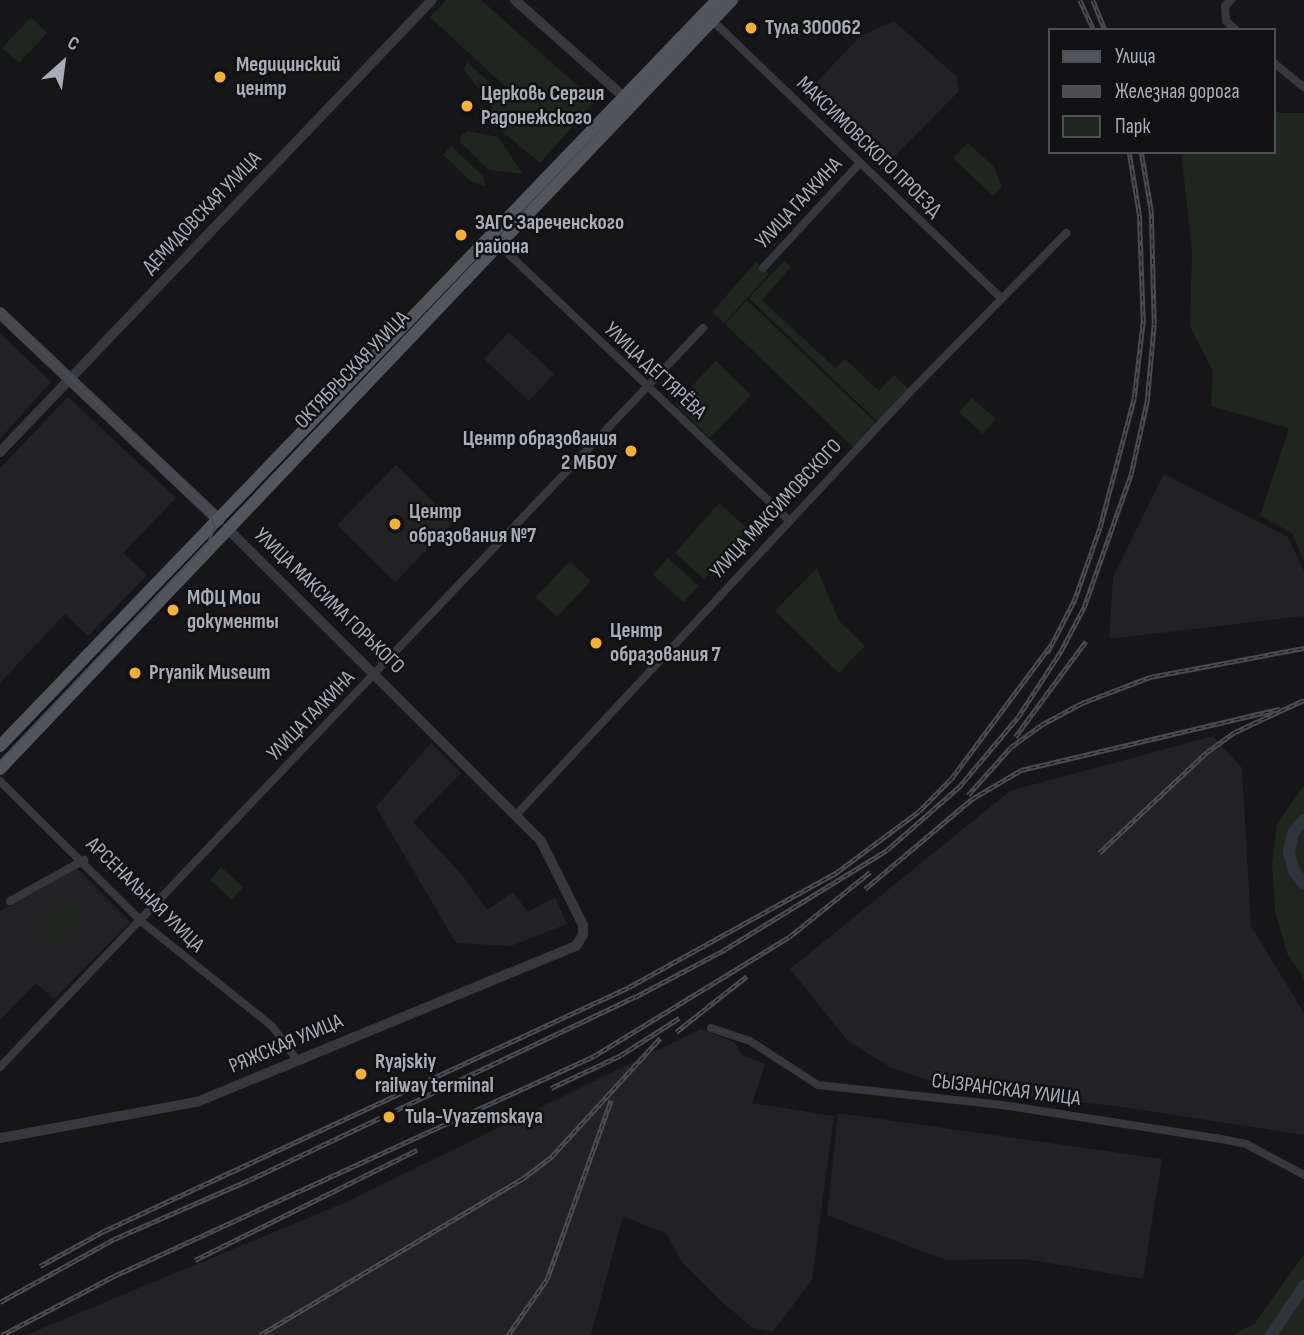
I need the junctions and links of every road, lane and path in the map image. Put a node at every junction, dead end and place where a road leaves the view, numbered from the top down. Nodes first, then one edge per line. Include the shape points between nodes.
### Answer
1 (432, 0) edge
2 (515, 0) edge
3 (717, 0) edge
4 (732, 0) edge
5 (1231, 0) edge
6 (712, 20) junction
7 (1234, 28) edge
8 (1276, 65) edge
9 (1304, 87) edge
10 (628, 101) junction
11 (615, 115) junction
12 (860, 163) junction
13 (1066, 233) dead end
14 (499, 245) junction
15 (764, 268) dead end
16 (1002, 299) junction
17 (0, 313) edge
18 (703, 328) dead end
19 (70, 379) junction
20 (649, 389) junction
21 (0, 452) edge
22 (790, 521) junction
23 (223, 524) junction
24 (377, 674) junction
25 (0, 746) edge
26 (0, 769) edge
27 (0, 781) edge
28 (517, 814) junction
29 (83, 860) junction
30 (10, 901) dead end
31 (142, 922) junction
32 (576, 946) joint
33 (711, 1028) dead end
34 (297, 1060) junction
35 (0, 1067) edge
36 (0, 1138) edge
37 (1304, 1175) edge

1 - 19 street, ДЕМИДОВСКАЯ УЛИЦА
2 - 10 street
3 - 10 main road, ОКТЯБРЬСКАЯ УЛИЦА
4 - 6 main road, ОКТЯБРЬСКАЯ УЛИЦА
5 - 7 street via 1225,6 1226,21
6 - 10 main road, ОКТЯБРЬСКАЯ УЛИЦА
6 - 12 street, МАКСИМОВСКОГО ПРОЕЗД
8 - 9 street
10 - 11 main road, ОКТЯБРЬСКАЯ УЛИЦА
11 - 14 main road, ОКТЯБРЬСКАЯ УЛИЦА
11 - 23 main road, ОКТЯБРЬСКАЯ УЛИЦА
12 - 15 street, УЛИЦА ГАЛКИНА
12 - 16 street, МАКСИМОВСКОГО ПРОЕЗД
13 - 16 street, УЛИЦА МАКСИМОВСКОГО
14 - 20 street, УЛИЦА ДЕГТЯРЁВА
14 - 23 main road, ОКТЯБРЬСКАЯ УЛИЦА
16 - 22 street, УЛИЦА МАКСИМОВСКОГО
17 - 19 main road, УЛИЦА МАКСИМА ГОРЬКОГО
18 - 20 street, УЛИЦА ГАЛКИНА
19 - 21 street, ДЕМИДОВСКАЯ УЛИЦА
19 - 23 main road, УЛИЦА МАКСИМА ГОРЬКОГО
20 - 22 street, УЛИЦА ДЕГТЯРЁВА
20 - 24 street, УЛИЦА ГАЛКИНА
22 - 28 street, УЛИЦА МАКСИМОВСКОГО
23 - 24 street, УЛИЦА МАКСИМА ГОРЬКОГО
23 - 25 main road, ОКТЯБРЬСКАЯ УЛИЦА
23 - 26 main road, ОКТЯБРЬСКАЯ УЛИЦА
24 - 28 street, УЛИЦА МАКСИМА ГОРЬКОГО
24 - 31 street, УЛИЦА ГАЛКИНА
27 - 29 street, АРСЕНАЛЬНАЯ УЛИЦА
28 - 32 street, УЛИЦА МАКСИМА ГОРЬКОГО via 547,850 583,925
29 - 30 street
29 - 31 street, АРСЕНАЛЬНАЯ УЛИЦА
31 - 34 street, АРСЕНАЛЬНАЯ УЛИЦА via 272,1026
31 - 35 street, УЛИЦА ГАЛКИНА
32 - 34 street, РЯЖСКАЯ УЛИЦА
33 - 37 street, СЫЗРАНСКАЯ УЛИЦА via 757,1045 818,1085 1002,1105 1216,1138 1256,1148
34 - 36 street, РЯЖСКАЯ УЛИЦА via 179,1107

